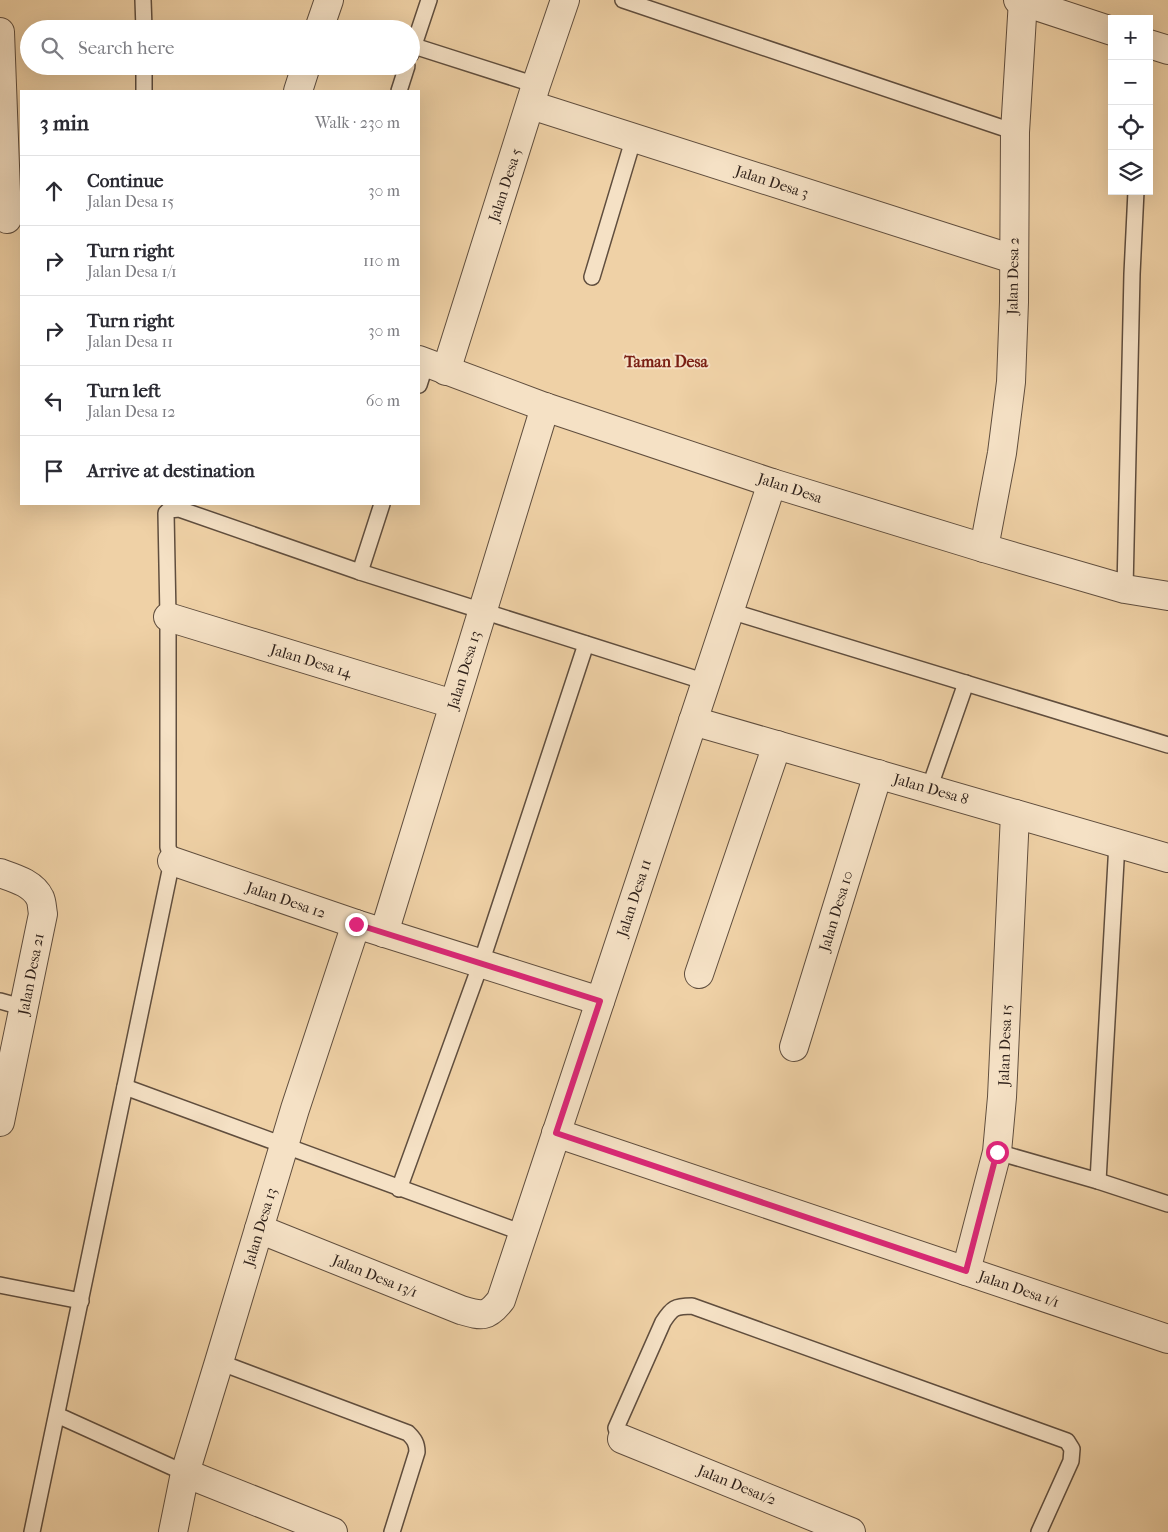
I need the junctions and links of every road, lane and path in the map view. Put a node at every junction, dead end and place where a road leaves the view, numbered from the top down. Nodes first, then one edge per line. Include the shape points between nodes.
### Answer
1 (143, 0) edge
2 (329, 0) edge
3 (429, 0) edge
4 (565, 0) edge
5 (623, 0) edge
6 (1021, 0) edge
7 (144, 20) edge
8 (322, 20) edge
9 (420, 28) edge
10 (1108, 30) edge
11 (0, 32) edge
12 (1153, 45) edge
13 (1168, 50) edge
14 (420, 53) edge
15 (144, 75) edge
16 (303, 75) edge
17 (404, 75) edge
18 (144, 90) edge
19 (298, 90) edge
20 (399, 90) edge
21 (533, 95) junction
22 (1015, 132) junction
23 (634, 137) junction
24 (1136, 195) edge
25 (9, 220) edge
26 (1013, 259) junction
27 (592, 277) dead end
28 (427, 370) edge
29 (545, 407) junction
30 (772, 482) junction
31 (382, 505) edge
32 (984, 548) junction
33 (360, 572) junction
34 (1125, 589) junction
35 (1168, 596) edge
36 (482, 610) junction
37 (730, 611) junction
38 (168, 617) junction
39 (586, 644) junction
40 (706, 682) junction
41 (966, 683) junction
42 (453, 704) junction
43 (694, 721) junction
44 (1168, 744) edge
45 (777, 745) junction
46 (878, 774) junction
47 (929, 789) junction
48 (1015, 814) junction
49 (1117, 843) junction
50 (1168, 858) edge
51 (172, 861) junction
52 (0, 873) edge
53 (356, 924) junction
54 (384, 933) junction
55 (480, 963) junction
56 (699, 974) dead end
57 (600, 1001) junction
58 (12, 1004) edge
59 (794, 1047) dead end
60 (125, 1087) junction
61 (0, 1122) edge
62 (556, 1133) junction
63 (285, 1145) junction
64 (997, 1152) junction
65 (1098, 1181) junction
66 (399, 1189) junction
67 (1168, 1204) edge
68 (259, 1229) junction
69 (523, 1233) junction
70 (966, 1271) junction
71 (0, 1285) edge
72 (80, 1301) junction
73 (492, 1311) joint
74 (1168, 1339) edge
75 (219, 1362) junction
76 (57, 1415) junction
77 (622, 1439) joint
78 (185, 1473) junction
79 (32, 1532) edge
80 (173, 1532) edge
81 (332, 1532) edge
82 (392, 1532) edge
83 (851, 1532) edge
84 (1039, 1532) edge

1 - 7 lane
2 - 8 street
3 - 9 lane
4 - 21 street, Jalan Desa 5
5 - 22 lane
6 - 10 street
6 - 22 street, Jalan Desa 2
11 - 25 street
12 - 13 street
14 - 21 lane
15 - 18 lane
16 - 19 street
17 - 20 lane
21 - 23 street, Jalan Desa 3
21 - 28 street, Jalan Desa 5
22 - 26 street, Jalan Desa 2
23 - 26 street, Jalan Desa 3
23 - 27 lane
24 - 34 lane
26 - 32 street, Jalan Desa 2 via 1011,382 1002,453
28 - 29 street, Jalan Desa
29 - 30 street, Jalan Desa
29 - 36 street, Jalan Desa 13
30 - 32 street, Jalan Desa
30 - 37 street, Jalan Desa 11
31 - 33 lane
32 - 34 street, Jalan Desa
33 - 36 lane
33 - 38 lane via 173,508 166,513
34 - 35 street, Jalan Desa
36 - 39 lane
36 - 42 street, Jalan Desa 13
37 - 40 street, Jalan Desa 11
37 - 41 lane
38 - 42 street, Jalan Desa 14
38 - 51 lane via 168,848
39 - 40 lane
39 - 55 lane
40 - 43 street, Jalan Desa 11
41 - 44 lane
41 - 47 lane
42 - 54 street, Jalan Desa 13
43 - 45 street, Jalan Desa 8
43 - 57 street, Jalan Desa 11
45 - 46 street, Jalan Desa 8
45 - 56 street
46 - 47 street, Jalan Desa 8
46 - 59 street, Jalan Desa 10
47 - 48 street, Jalan Desa 8
48 - 49 street, Jalan Desa 8
48 - 64 street, Jalan Desa 15
49 - 50 street, Jalan Desa 8
49 - 65 lane
51 - 53 street, Jalan Desa 12
51 - 60 lane
52 - 58 street, Jalan Desa 21 via 30,886 40,898 43,914
53 - 54 street, Jalan Desa 12
53 - 63 street, Jalan Desa 13
54 - 55 street, Jalan Desa 12
55 - 57 street, Jalan Desa 12
55 - 66 lane
57 - 62 street, Jalan Desa 11
58 - 61 street, Jalan Desa 21
60 - 63 lane
60 - 72 lane
62 - 69 street, Jalan Desa 11
62 - 70 street, Jalan Desa 1/1
63 - 66 lane
63 - 68 street, Jalan Desa 13
64 - 65 lane
64 - 70 street, Jalan Desa 15
65 - 67 lane
66 - 69 lane
68 - 73 street, Jalan Desa 13/1 via 461,1310 480,1315
68 - 75 street, Jalan Desa 13
69 - 73 street, Jalan Desa 11 via 501,1300
70 - 74 street, Jalan Desa 1/1
71 - 72 lane
72 - 76 lane
75 - 78 street, Jalan Desa 13
75 - 82 lane via 414,1439 417,1452
76 - 78 lane
76 - 79 lane
77 - 83 street, Jalan Desa1/2
77 - 84 lane via 616,1428 662,1322 678,1306 692,1306 1067,1442 1072,1449 1071,1461
78 - 80 street, Jalan Desa 13
78 - 81 street

